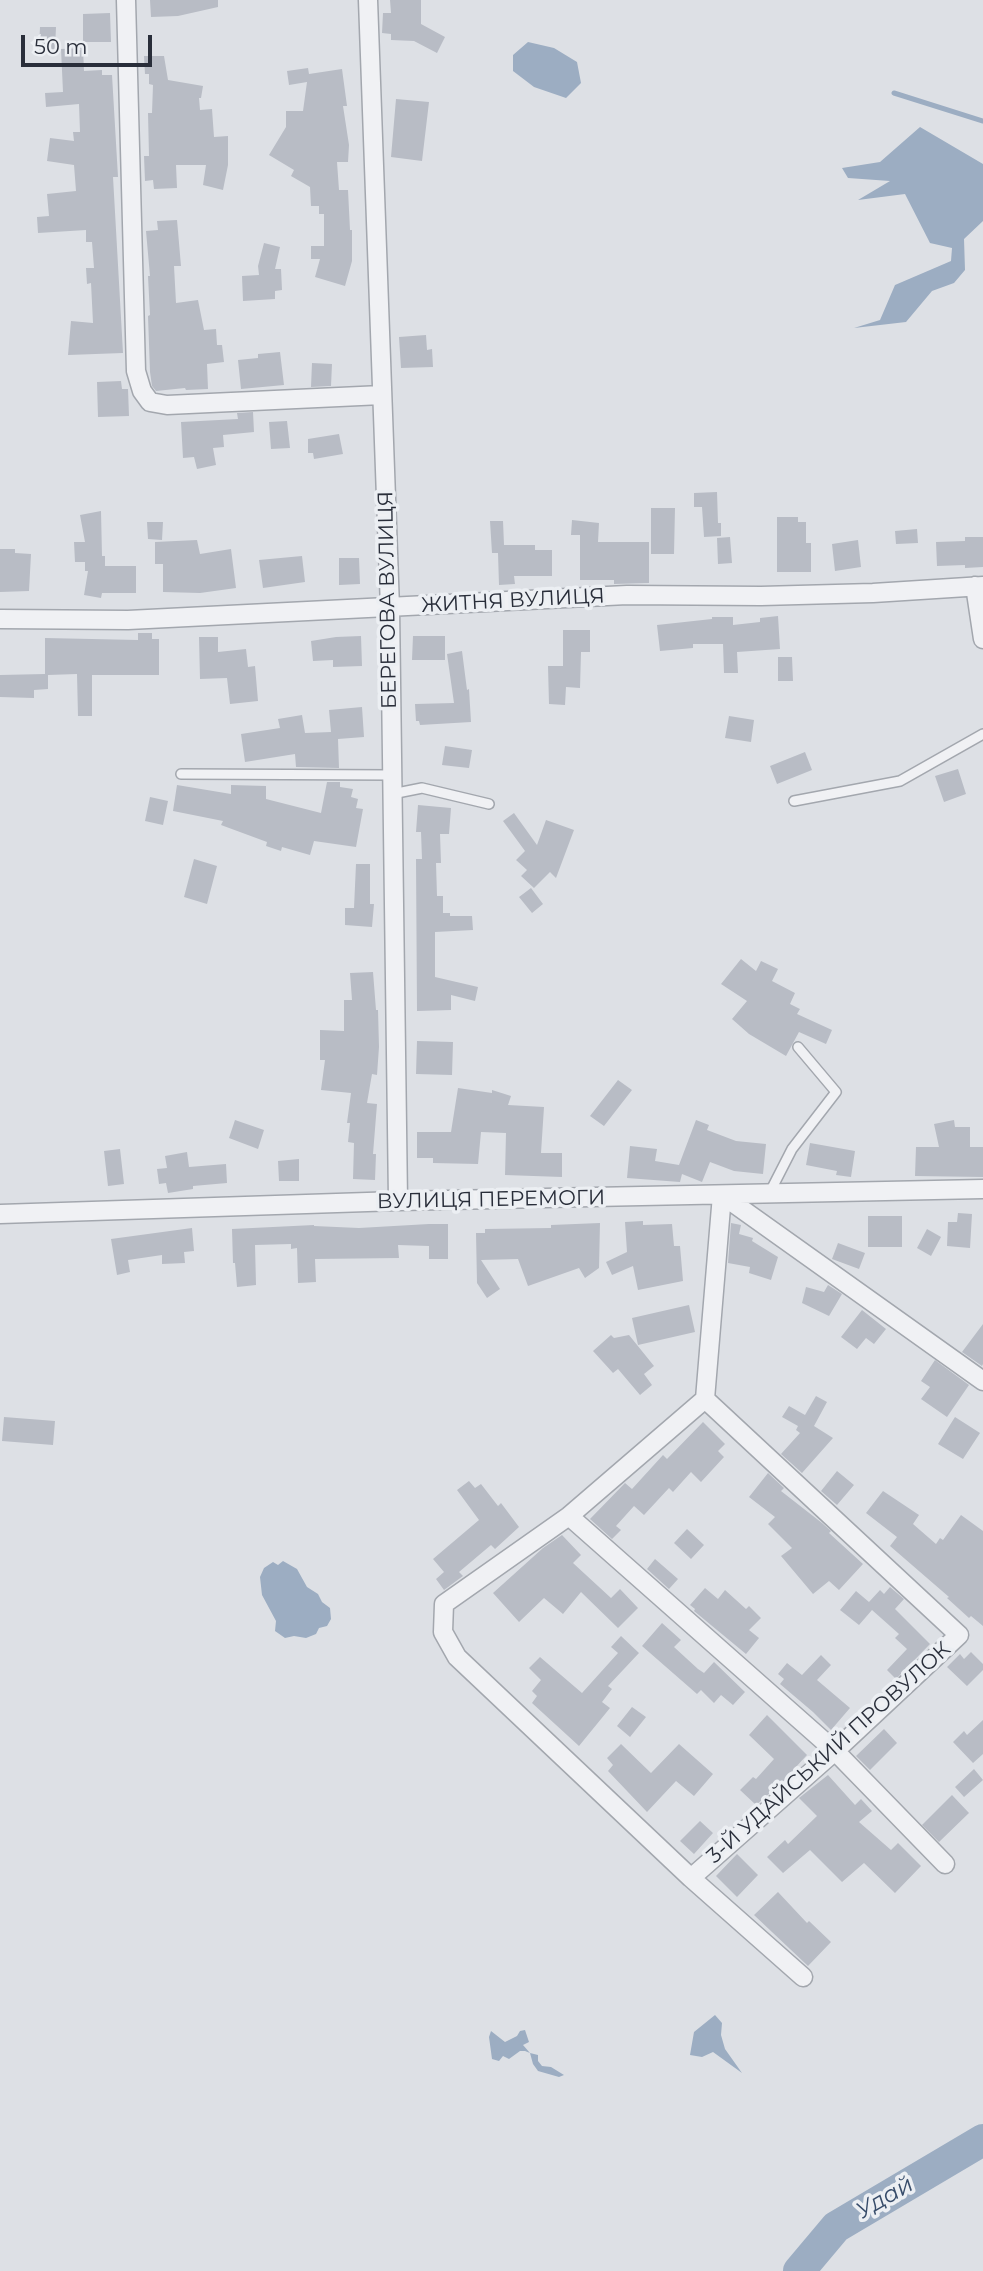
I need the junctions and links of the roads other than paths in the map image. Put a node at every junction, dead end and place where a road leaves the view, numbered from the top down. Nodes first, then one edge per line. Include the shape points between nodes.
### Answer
1 (126, 0) edge
2 (368, 0) edge
3 (382, 395) junction
4 (979, 586) edge
5 (390, 608) junction
6 (0, 619) edge
7 (983, 639) edge
8 (983, 734) edge
9 (181, 774) dead end
10 (392, 775) junction
11 (392, 794) junction
12 (793, 801) dead end
13 (489, 804) dead end
14 (798, 1047) dead end
15 (983, 1189) edge
16 (769, 1194) junction
17 (722, 1195) junction
18 (398, 1201) junction
19 (0, 1214) edge
20 (983, 1381) edge
21 (705, 1399) junction
22 (569, 1516) junction
23 (835, 1751) junction
24 (945, 1864) dead end
25 (691, 1878) junction
26 (803, 1977) dead end

1 - 3 street via 136,371 142,391 150,402 167,405
2 - 3 street, БЕРЕГОВА ВУЛИЦЯ
3 - 5 street, БЕРЕГОВА ВУЛИЦЯ
4 - 5 street, ЖИТНЯ ВУЛИЦЯ via 761,596 627,595
4 - 7 street
5 - 6 street, ЖИТНЯ ВУЛИЦЯ via 128,620
5 - 10 street, БЕРЕГОВА ВУЛИЦЯ
8 - 12 lane via 900,780
9 - 10 lane
10 - 11 street, БЕРЕГОВА ВУЛИЦЯ
11 - 13 lane via 422,788
11 - 18 street, БЕРЕГОВА ВУЛИЦЯ
14 - 16 lane via 836,1092 792,1149
15 - 16 street, ВУЛИЦЯ ПЕРЕМОГИ
16 - 17 street, ВУЛИЦЯ ПЕРЕМОГИ
17 - 18 street, ВУЛИЦЯ ПЕРЕМОГИ
17 - 20 street
17 - 21 street
18 - 19 street, ВУЛИЦЯ ПЕРЕМОГИ
21 - 22 street, 3-Й УДАЙСЬКИЙ ПРОВУЛОК
21 - 23 street, 3-Й УДАЙСЬКИЙ ПРОВУЛОК via 959,1635
22 - 23 street
22 - 25 street, 3-Й УДАЙСЬКИЙ ПРОВУЛОК via 444,1604 443,1632 457,1657
23 - 24 street
23 - 25 street, 3-Й УДАЙСЬКИЙ ПРОВУЛОК
25 - 26 street, 3-Й УДАЙСЬКИЙ ПРОВУЛОК

